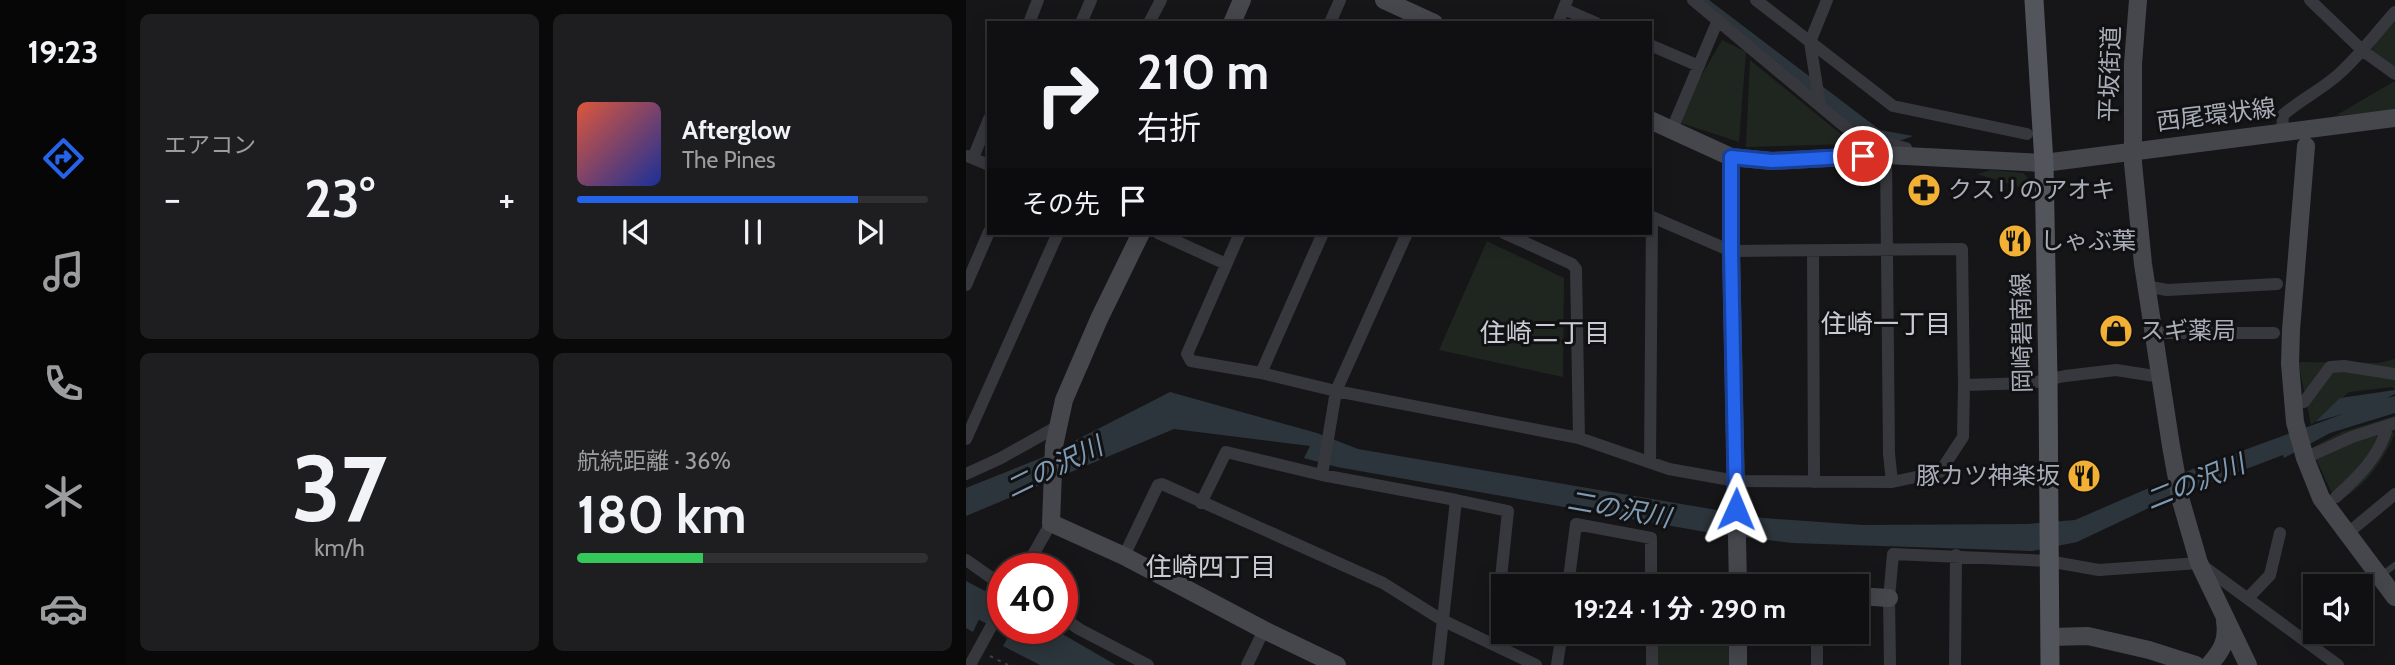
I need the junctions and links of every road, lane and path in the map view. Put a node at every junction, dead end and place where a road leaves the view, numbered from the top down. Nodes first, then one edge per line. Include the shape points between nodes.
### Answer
1 (1038, 0) edge
2 (1091, 0) edge
3 (1161, 0) edge
4 (1242, 0) edge
5 (1340, 0) edge
6 (1384, 0) edge
7 (1693, 0) edge
8 (1756, 0) edge
9 (1827, 0) edge
10 (2034, 0) edge
11 (2138, 0) edge
12 (2310, 0) edge
13 (1565, 4) edge
14 (2395, 12) edge
15 (1718, 20) junction
16 (1030, 21) edge
17 (1082, 21) edge
18 (1150, 21) edge
19 (1233, 21) edge
20 (1331, 21) edge
21 (1430, 21) edge
22 (1559, 21) edge
23 (1594, 21) edge
24 (1810, 42) junction
25 (1652, 46) edge
26 (2363, 51) junction
27 (1699, 66) junction
28 (2395, 74) edge
29 (1819, 102) junction
30 (2395, 118) edge
31 (1652, 121) edge
32 (987, 123) edge
33 (1672, 129) junction
34 (2282, 131) junction
35 (2027, 134) dead end
36 (2307, 138) junction
37 (1906, 148) dead end
38 (2133, 151) junction
39 (1886, 155) junction
40 (969, 157) edge
41 (1731, 157) junction
42 (2044, 163) junction
43 (987, 164) edge
44 (1652, 216) edge
45 (988, 235) edge
46 (1057, 235) edge
47 (1140, 235) edge
48 (1162, 235) edge
49 (1239, 235) edge
50 (1322, 235) edge
51 (1406, 235) edge
52 (1508, 235) edge
53 (1651, 235) edge
54 (1813, 250) junction
55 (1887, 250) junction
56 (1731, 251) junction
57 (1226, 264) junction
58 (2277, 284) dead end
59 (966, 285) edge
60 (2146, 286) junction
61 (2151, 324) junction
62 (2274, 333) dead end
63 (1261, 373) junction
64 (2395, 374) edge
65 (2161, 377) junction
66 (2048, 380) junction
67 (1964, 385) junction
68 (1336, 391) junction
69 (2304, 402) dead end
70 (2391, 424) edge
71 (1058, 426) junction
72 (1579, 438) junction
73 (966, 439) edge
74 (2304, 457) junction
75 (1650, 462) junction
76 (1322, 470) junction
77 (966, 474) edge
78 (1737, 481) junction
79 (1814, 482) junction
80 (1892, 482) junction
81 (2395, 494) edge
82 (2336, 497) dead end
83 (1456, 499) junction
84 (1201, 503) junction
85 (1051, 523) junction
86 (2280, 533) dead end
87 (2348, 534) junction
88 (1034, 553) edge
89 (1956, 555) junction
90 (1124, 556) junction
91 (966, 560) edge
92 (2048, 561) junction
93 (2199, 563) junction
94 (2395, 565) edge
95 (1570, 574) edge
96 (1651, 574) edge
97 (1738, 574) edge
98 (987, 575) edge
99 (2380, 577) junction
100 (1869, 597) edge
101 (2248, 597) junction
102 (2395, 597) edge
103 (1889, 598) junction
104 (2224, 618) junction
105 (1442, 620) junction
106 (1078, 628) edge
107 (1264, 630) junction
108 (987, 634) edge
109 (2050, 637) junction
110 (1560, 644) edge
111 (1651, 644) edge
112 (1738, 644) edge
113 (1817, 644) edge
114 (1494, 645) junction
115 (979, 649) junction
116 (970, 665) edge
117 (1008, 665) edge
118 (1148, 665) edge
119 (1247, 665) edge
120 (1336, 665) edge
121 (1438, 665) edge
122 (1536, 665) edge
123 (1557, 665) edge
124 (1652, 665) edge
125 (1738, 665) edge
126 (1817, 665) edge
127 (1890, 665) edge
128 (1955, 665) edge
129 (2050, 665) edge
130 (2196, 665) edge
131 (2209, 665) edge
132 (2248, 665) edge
133 (2338, 665) edge

1 - 16 street
2 - 17 street
3 - 18 street
4 - 19 street
5 - 20 street
6 - 21 street
7 - 15 street
8 - 24 street
9 - 24 street
10 - 42 main road, 岡崎碧南線
11 - 38 street, 平坂街道
12 - 26 street
13 - 22 street
13 - 23 street
14 - 26 street
15 - 27 street
15 - 29 street
24 - 29 street
24 - 35 street via 1893,106
25 - 27 street
26 - 28 street
26 - 34 street via 2283,115
27 - 33 street
29 - 37 street via 1856,135
30 - 36 street, 西尾環状線
31 - 33 street, 西尾環状線
32 - 40 street
33 - 41 street, 西尾環状線
34 - 36 street, 西尾環状線
34 - 38 street, 西尾環状線
36 - 74 street via 2290,364 2295,422
38 - 42 street, 西尾環状線
38 - 60 street, 平坂街道
39 - 41 street, 西尾環状線 via 1772,161
39 - 42 street, 西尾環状線
39 - 55 street
40 - 43 street
41 - 56 street
42 - 66 main road, 岡崎碧南線
44 - 56 street
45 - 59 street
46 - 73 street
47 - 71 street via 1064,400
48 - 57 street
49 - 57 street
50 - 63 street
51 - 68 street
52 - 72 street via 1576,270
53 - 75 street
54 - 55 street
54 - 56 street
54 - 79 street
55 - 67 street via 1962,249
55 - 80 street
56 - 78 street
57 - 63 street via 1187,354 1191,361
58 - 60 street via 2167,290
60 - 61 street, 平坂街道
61 - 62 street
61 - 65 street, 平坂街道
63 - 68 street
64 - 69 street via 2330,367
65 - 66 street via 2116,370
65 - 93 street, 平坂街道 via 2181,501
66 - 67 street
66 - 92 main road, 岡崎碧南線
67 - 80 street via 1963,436 1940,472
68 - 72 street
68 - 76 street
70 - 74 street
70 - 82 street via 2365,471
71 - 77 street
71 - 85 street
72 - 75 street
74 - 87 street via 2321,498
75 - 78 street
76 - 83 street
76 - 84 street via 1226,452
78 - 79 street
78 - 97 street
79 - 80 street
81 - 87 street
83 - 105 street
83 - 114 street via 1508,512
84 - 90 street via 1158,485
84 - 105 street via 1383,583
85 - 88 street
85 - 90 street
86 - 101 street via 2270,575
87 - 99 street
89 - 92 street
89 - 103 street via 1893,554
89 - 128 street
90 - 107 street
91 - 98 street
92 - 93 street via 2099,570
92 - 109 main road, 岡崎碧南線
93 - 101 street
93 - 104 street, 平坂街道
94 - 99 lane
95 - 96 street via 1576,524 1651,538
99 - 102 street
100 - 103 street
101 - 133 street
103 - 127 street
104 - 131 street via 2224,644
104 - 132 street, 平坂街道
105 - 114 street
105 - 121 street
106 - 118 street
107 - 119 street
107 - 120 street
108 - 115 street
109 - 129 main road, 岡崎碧南線
109 - 130 street via 2088,636
110 - 123 street
111 - 124 street
112 - 125 street
113 - 126 street
114 - 122 street
115 - 116 street
115 - 117 path

